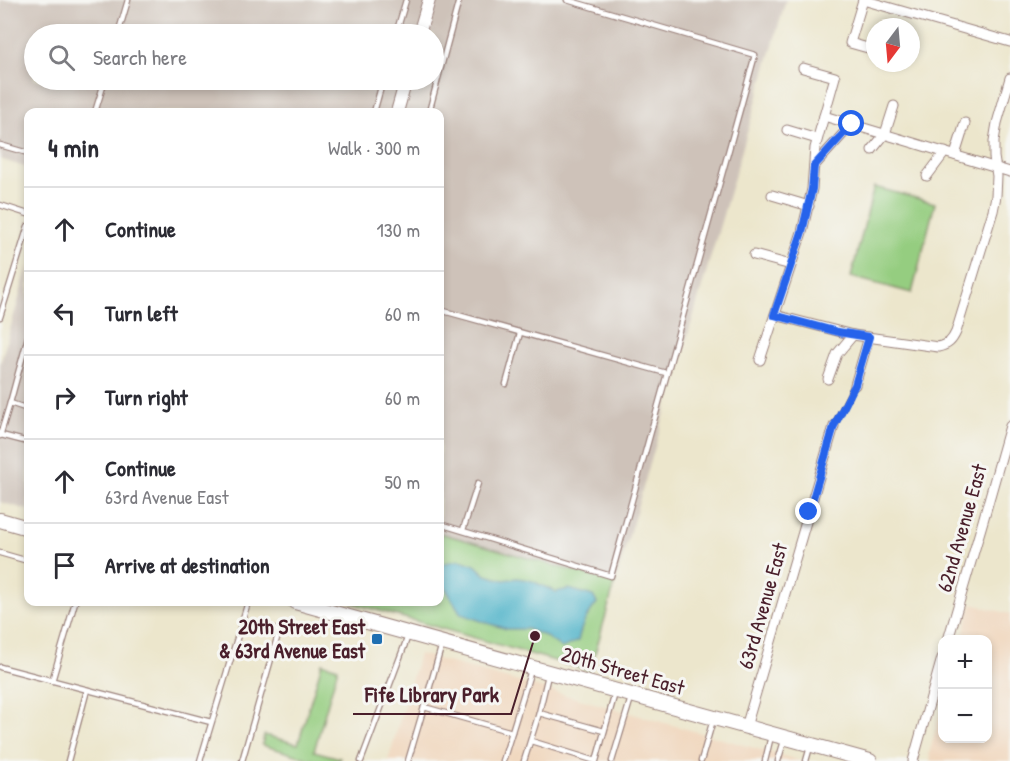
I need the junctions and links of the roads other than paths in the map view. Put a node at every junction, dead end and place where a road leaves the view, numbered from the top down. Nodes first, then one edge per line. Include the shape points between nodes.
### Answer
1 (128, 0) edge
2 (406, 0) edge
3 (429, 0) edge
4 (459, 0) edge
5 (567, 0) edge
6 (863, 0) edge
7 (121, 24) edge
8 (399, 24) edge
9 (422, 24) edge
10 (1010, 42) edge
11 (866, 47) edge
12 (444, 56) edge
13 (803, 68) dead end
14 (1010, 78) edge
15 (102, 90) edge
16 (380, 90) edge
17 (403, 90) edge
18 (435, 90) edge
19 (894, 105) dead end
20 (96, 108) edge
21 (375, 108) edge
22 (398, 108) edge
23 (430, 108) edge
24 (824, 116) junction
25 (965, 123) dead end
26 (852, 124) junction
27 (787, 130) dead end
28 (885, 134) junction
29 (817, 139) junction
30 (0, 145) edge
31 (872, 150) dead end
32 (24, 152) edge
33 (945, 152) junction
34 (955, 155) junction
35 (814, 166) junction
36 (996, 168) junction
37 (1010, 172) edge
38 (927, 176) dead end
39 (772, 195) dead end
40 (0, 206) edge
41 (808, 206) junction
42 (24, 213) edge
43 (24, 239) edge
44 (754, 255) dead end
45 (791, 265) junction
46 (444, 311) edge
47 (774, 315) junction
48 (0, 317) edge
49 (520, 333) junction
50 (853, 335) junction
51 (869, 337) junction
52 (24, 352) edge
53 (760, 360) dead end
54 (666, 373) junction
55 (828, 379) dead end
56 (507, 384) dead end
57 (855, 385) joint
58 (10, 403) junction
59 (24, 408) edge
60 (834, 426) joint
61 (1010, 426) edge
62 (0, 436) edge
63 (24, 441) edge
64 (478, 483) dead end
65 (0, 520) edge
66 (444, 525) edge
67 (24, 527) edge
68 (463, 530) junction
69 (0, 553) edge
70 (24, 560) edge
71 (74, 606) edge
72 (247, 606) edge
73 (310, 606) edge
74 (242, 620) junction
75 (409, 633) junction
76 (949, 635) edge
77 (443, 642) junction
78 (0, 667) edge
79 (532, 667) junction
80 (549, 672) junction
81 (938, 672) edge
82 (52, 681) junction
83 (87, 690) junction
84 (616, 691) junction
85 (632, 695) junction
86 (424, 707) junction
87 (539, 712) junction
88 (714, 718) junction
89 (211, 722) junction
90 (746, 727) junction
91 (603, 731) junction
92 (512, 732) junction
93 (778, 736) junction
94 (531, 741) junction
95 (811, 745) junction
96 (778, 760) edge
97 (861, 760) edge
98 (68, 761) edge
99 (200, 761) edge
100 (242, 761) edge
101 (361, 761) edge
102 (408, 761) edge
103 (503, 761) edge
104 (524, 761) edge
105 (612, 761) edge
106 (701, 761) edge
107 (765, 761) edge
108 (786, 761) edge
109 (806, 761) edge
110 (913, 761) edge

1 - 7 lane
2 - 8 lane
3 - 9 street
4 - 12 lane
5 - 54 lane via 755,55
6 - 10 street
6 - 11 street via 850,43
13 - 24 street via 835,77
14 - 36 street via 995,132
15 - 20 lane
16 - 21 lane
17 - 22 street
18 - 23 lane
19 - 28 street
24 - 26 street
24 - 29 street
25 - 34 street
26 - 28 street
26 - 35 street
27 - 29 street
28 - 31 street
28 - 33 street
29 - 35 street
30 - 32 lane
33 - 34 street
33 - 38 street
34 - 36 street
35 - 41 street
36 - 37 street
36 - 51 street via 993,211 951,341 938,347
39 - 41 street
40 - 42 lane
41 - 45 street
43 - 48 lane
44 - 45 street
45 - 47 street
46 - 49 lane
47 - 50 street
47 - 53 street
49 - 54 lane
49 - 56 lane
50 - 51 street
50 - 55 street via 837,354
51 - 57 street
52 - 58 lane
54 - 68 lane via 611,576
57 - 60 lane
58 - 59 lane
58 - 62 lane
60 - 90 street, 63rd Avenue East
61 - 76 street, 62nd Avenue East
62 - 63 lane
64 - 68 lane
65 - 67 main road
66 - 68 lane
69 - 70 lane
71 - 82 lane
72 - 74 lane
73 - 75 main road, 20th Street East
74 - 89 lane
74 - 100 lane via 279,631
75 - 77 main road, 20th Street East
75 - 101 lane
77 - 79 main road, 20th Street East
77 - 86 lane
78 - 82 lane
79 - 80 main road, 20th Street East
79 - 92 lane
80 - 84 main road, 20th Street East
80 - 87 lane
81 - 110 street
82 - 83 lane
83 - 89 lane
83 - 98 lane
84 - 85 main road, 20th Street East
84 - 91 lane
85 - 88 main road, 20th Street East
85 - 105 lane
86 - 92 lane
86 - 102 lane
87 - 91 lane
87 - 94 lane
88 - 90 main road, 20th Street East
88 - 106 lane
89 - 99 lane
90 - 93 main road, 20th Street East
91 - 94 lane via 596,760
92 - 103 lane
93 - 95 main road, 20th Street East
93 - 96 lane
93 - 107 lane
94 - 104 lane
95 - 97 main road, 20th Street East
95 - 109 lane
96 - 108 lane

